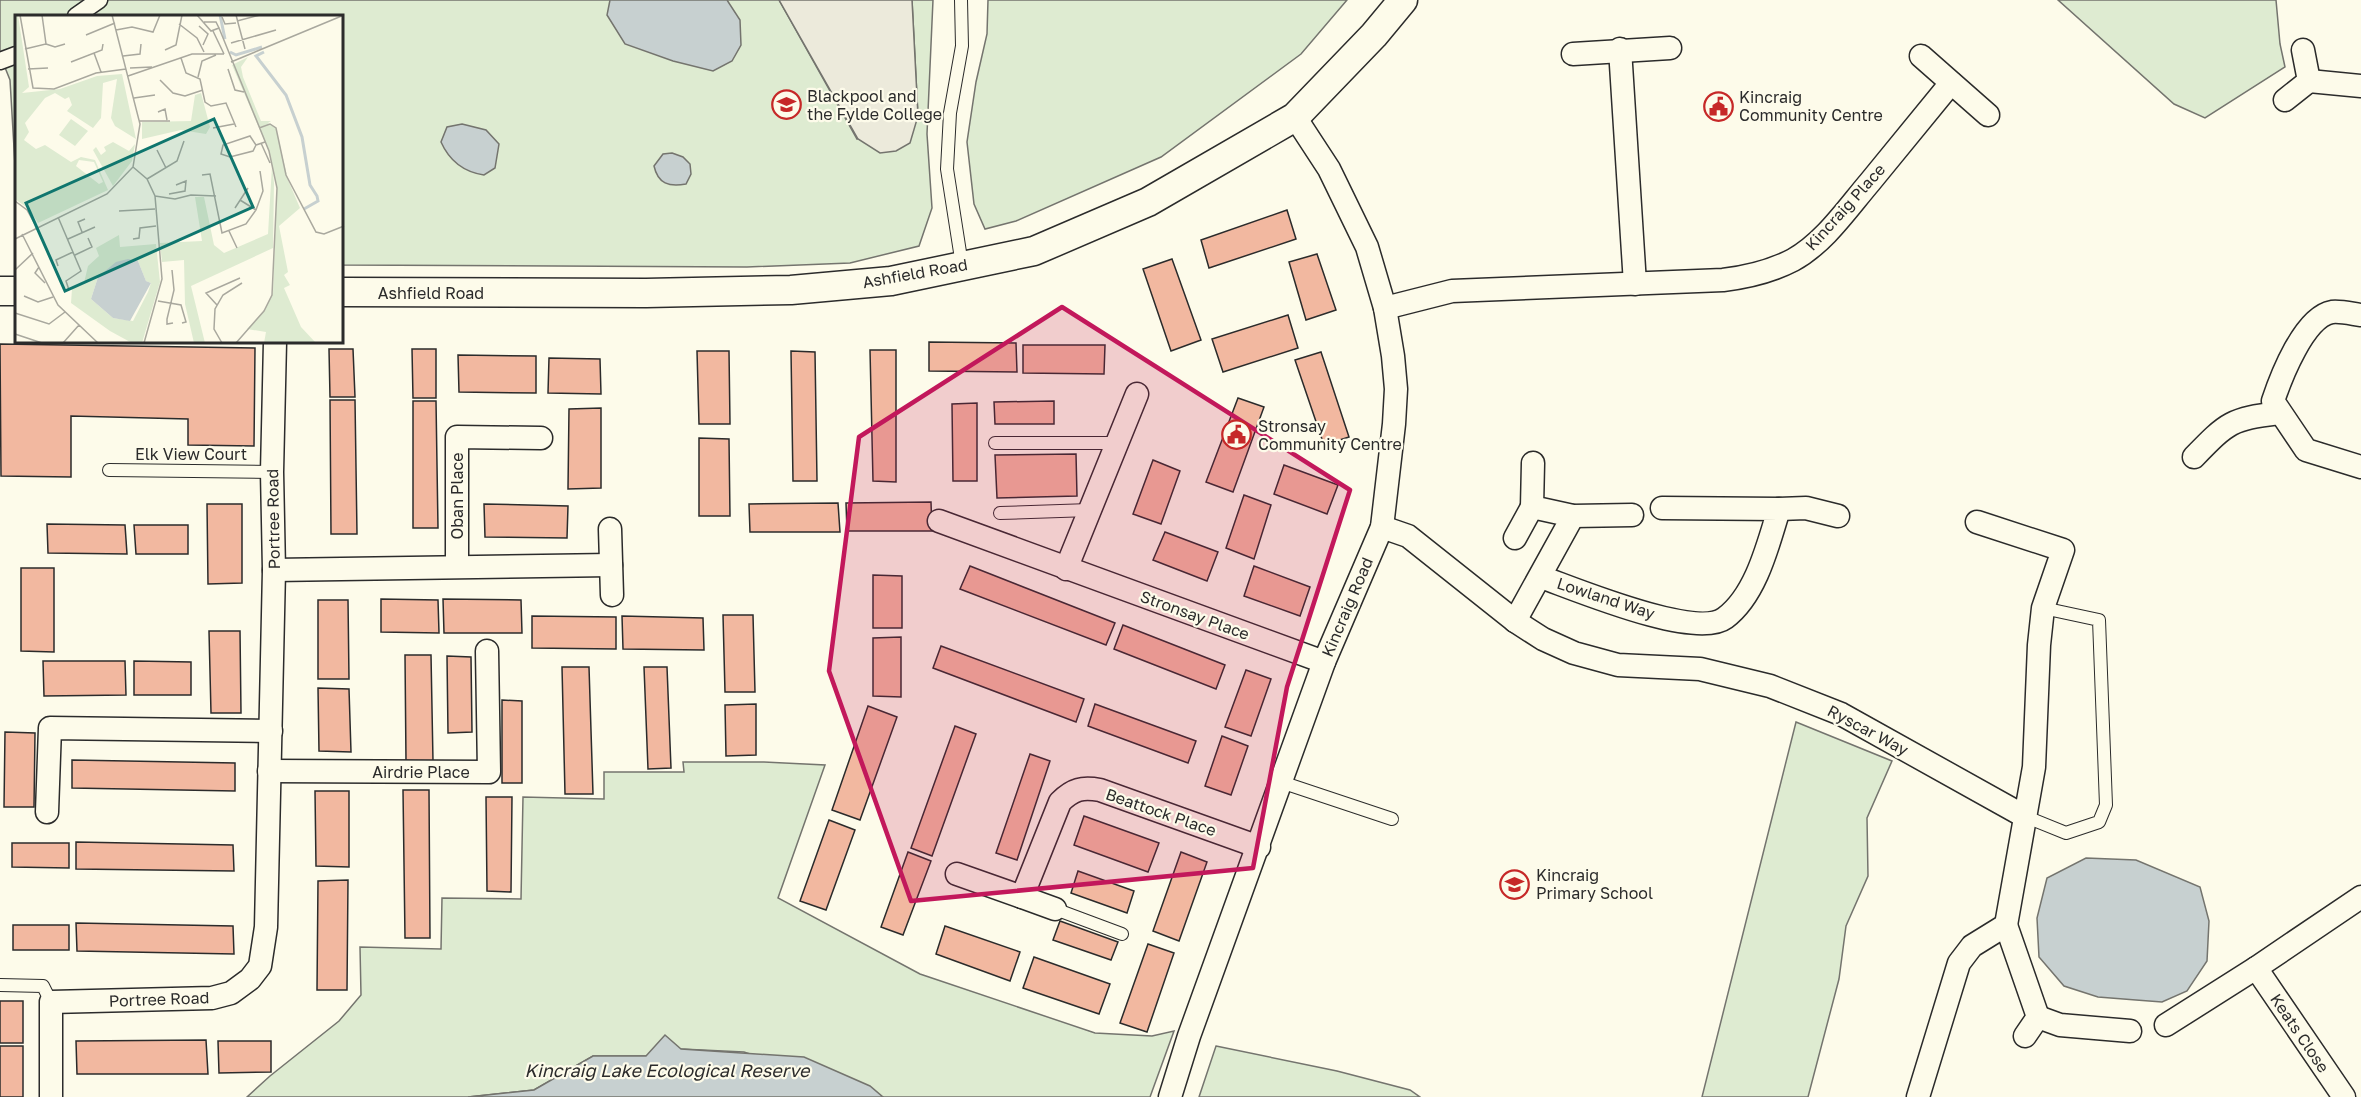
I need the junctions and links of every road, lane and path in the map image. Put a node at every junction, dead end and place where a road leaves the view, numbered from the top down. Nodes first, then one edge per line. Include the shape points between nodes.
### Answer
1 (99, 0) edge
2 (961, 0) edge
3 (1403, 0) edge
4 (77, 15) edge
5 (1670, 48) dead end
6 (1620, 50) junction
7 (2303, 50) dead end
8 (15, 54) edge
9 (1573, 54) dead end
10 (1921, 56) dead end
11 (0, 62) edge
12 (2309, 81) junction
13 (1951, 83) junction
14 (2361, 86) edge
15 (2285, 100) dead end
16 (1988, 116) dead end
17 (1295, 117) junction
18 (962, 265) junction
19 (1635, 284) junction
20 (344, 292) edge
21 (1385, 308) junction
22 (2361, 315) edge
23 (275, 344) edge
24 (1137, 394) dead end
25 (2279, 413) junction
26 (541, 438) dead end
27 (995, 443) dead end
28 (1117, 443) junction
29 (2194, 457) dead end
30 (1533, 463) dead end
31 (2361, 467) edge
32 (109, 471) dead end
33 (272, 472) junction
34 (1532, 507) junction
35 (1662, 508) dead end
36 (1779, 509) junction
37 (1090, 510) junction
38 (1000, 513) dead end
39 (1632, 514) dead end
40 (1573, 516) junction
41 (1838, 516) dead end
42 (939, 521) dead end
43 (1977, 522) dead end
44 (1382, 527) junction
45 (610, 530) dead end
46 (1515, 538) dead end
47 (611, 565) junction
48 (457, 566) junction
49 (1066, 569) junction
50 (274, 570) junction
51 (1541, 577) junction
52 (612, 594) dead end
53 (2043, 608) junction
54 (1515, 621) junction
55 (487, 651) dead end
56 (1324, 662) junction
57 (271, 731) junction
58 (269, 771) junction
59 (1281, 782) junction
60 (47, 812) dead end
61 (2024, 816) junction
62 (1392, 819) dead end
63 (1259, 847) junction
64 (957, 874) dead end
65 (1022, 897) junction
66 (2361, 897) edge
67 (1055, 909) joint
68 (2006, 925) junction
69 (1122, 934) dead end
70 (2256, 968) junction
71 (0, 985) edge
72 (51, 1002) junction
73 (2038, 1017) junction
74 (2166, 1025) dead end
75 (2130, 1031) dead end
76 (2025, 1036) dead end
77 (51, 1097) edge
78 (1170, 1097) edge
79 (1918, 1097) edge
80 (2344, 1097) edge

1 - 4 street
2 - 18 lane via 962,46 950,113 947,169
3 - 17 street, Ashfield Road
5 - 6 street
6 - 9 street
6 - 19 street
7 - 12 street
8 - 11 street
10 - 13 street
12 - 14 street
12 - 15 street
13 - 16 street
13 - 19 street, Kincraig Place via 1845,211 1813,246 1794,259 1755,276
17 - 18 street, Ashfield Road via 1148,202 1034,251
17 - 21 street, Kincraig Road via 1329,169 1367,247
18 - 20 street, Ashfield Road via 891,281 791,290
19 - 21 street, Kincraig Place via 1452,291
21 - 44 street, Kincraig Road via 1396,389
22 - 25 street via 2332,312 2310,329 2282,373 2273,401
23 - 33 street, Portree Road
24 - 28 street
25 - 29 street via 2245,417 2228,424
25 - 31 street via 2306,450
26 - 48 street, Oban Place via 457,437
27 - 28 lane
28 - 37 street
30 - 34 street
32 - 33 lane, Elk View Court
33 - 50 street, Portree Road
34 - 40 street
34 - 46 street
35 - 36 street
36 - 41 street via 1806,508
36 - 51 street, Lowland Way via 1759,571 1738,606 1723,620 1705,625 1645,614
37 - 38 lane
37 - 49 street
39 - 40 street
40 - 51 street, Lowland Way
42 - 49 street, Stronsay Place
43 - 53 street via 2063,550
44 - 54 street, Ryscar Way via 1408,536
44 - 56 street, Kincraig Road
45 - 47 street
47 - 48 street
47 - 52 street
48 - 50 street
49 - 56 street, Stronsay Place
50 - 57 street, Portree Road
51 - 54 street, Lowland Way
53 - 61 street via 2034,767
53 - 61 lane via 2099,620 2106,805 2099,822 2066,833
54 - 61 street, Ryscar Way via 1574,654 1618,666 1700,669 1770,686 1841,714
55 - 58 street, Airdrie Place via 489,772
56 - 59 street, Kincraig Road
57 - 58 street, Portree Road
57 - 60 street via 50,728
58 - 72 street, Portree Road via 266,927 260,966 250,978 231,993 212,998
59 - 62 lane
59 - 63 street, Kincraig Road
61 - 68 street
63 - 65 street, Beattock Place via 1100,790 1083,788 1070,792 1060,802
63 - 78 street, Kincraig Road
64 - 65 street
65 - 67 street
66 - 70 street
67 - 69 lane
68 - 73 street
68 - 79 street via 1972,946 1959,963
70 - 74 street
70 - 80 street, Keats Close
71 - 72 lane via 44,986
72 - 77 street
73 - 75 street via 2060,1025
73 - 76 street

